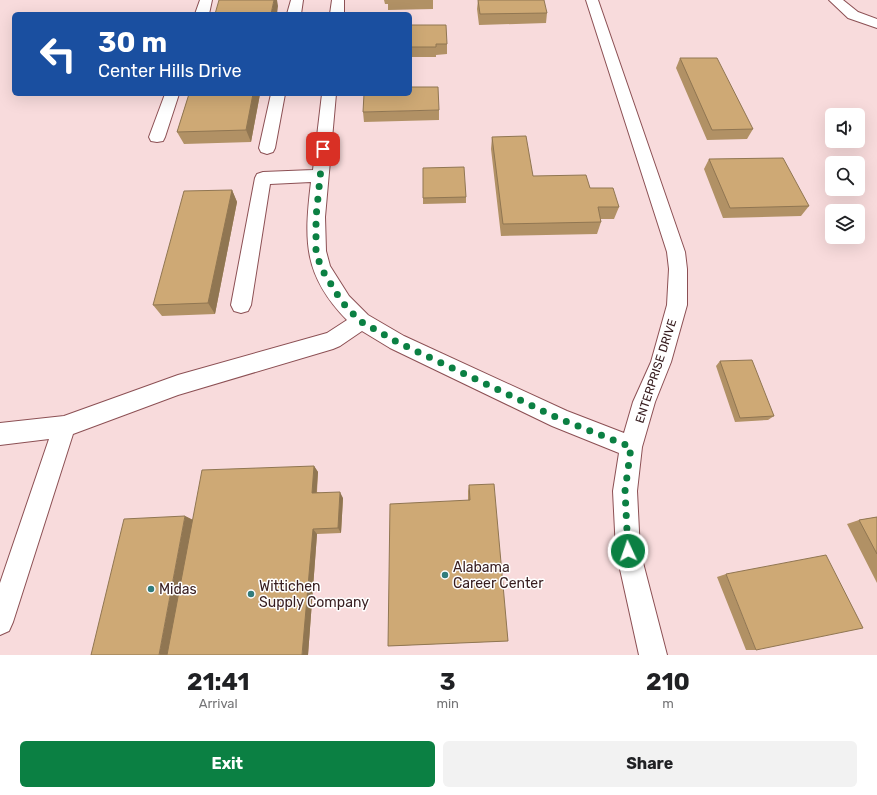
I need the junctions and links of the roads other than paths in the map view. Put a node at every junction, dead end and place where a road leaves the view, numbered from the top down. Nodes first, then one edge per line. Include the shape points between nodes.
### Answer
1 (206, 0) edge
2 (296, 0) edge
3 (338, 0) edge
4 (592, 0) edge
5 (835, 0) edge
6 (203, 12) edge
7 (294, 12) edge
8 (337, 12) edge
9 (877, 24) edge
10 (171, 96) edge
11 (278, 96) edge
12 (329, 96) edge
13 (157, 137) dead end
14 (267, 148) dead end
15 (321, 176) junction
16 (241, 305) dead end
17 (360, 321) junction
18 (64, 427) junction
19 (0, 434) edge
20 (631, 447) junction
21 (0, 622) edge
22 (653, 655) edge

1 - 6 street
2 - 7 street
3 - 8 street
4 - 20 street, ENTERPRISE DRIVE via 676,252 678,269 677,305 661,362 644,402
5 - 9 street via 853,15
10 - 13 street
11 - 14 street
12 - 15 street
15 - 16 street via 262,178
15 - 17 street via 316,217 316,251 321,268 342,302
17 - 18 street via 333,340 178,385
17 - 20 street via 397,342 560,419
18 - 19 street
18 - 21 street
20 - 22 street, ENTERPRISE DRIVE via 625,491 628,551

